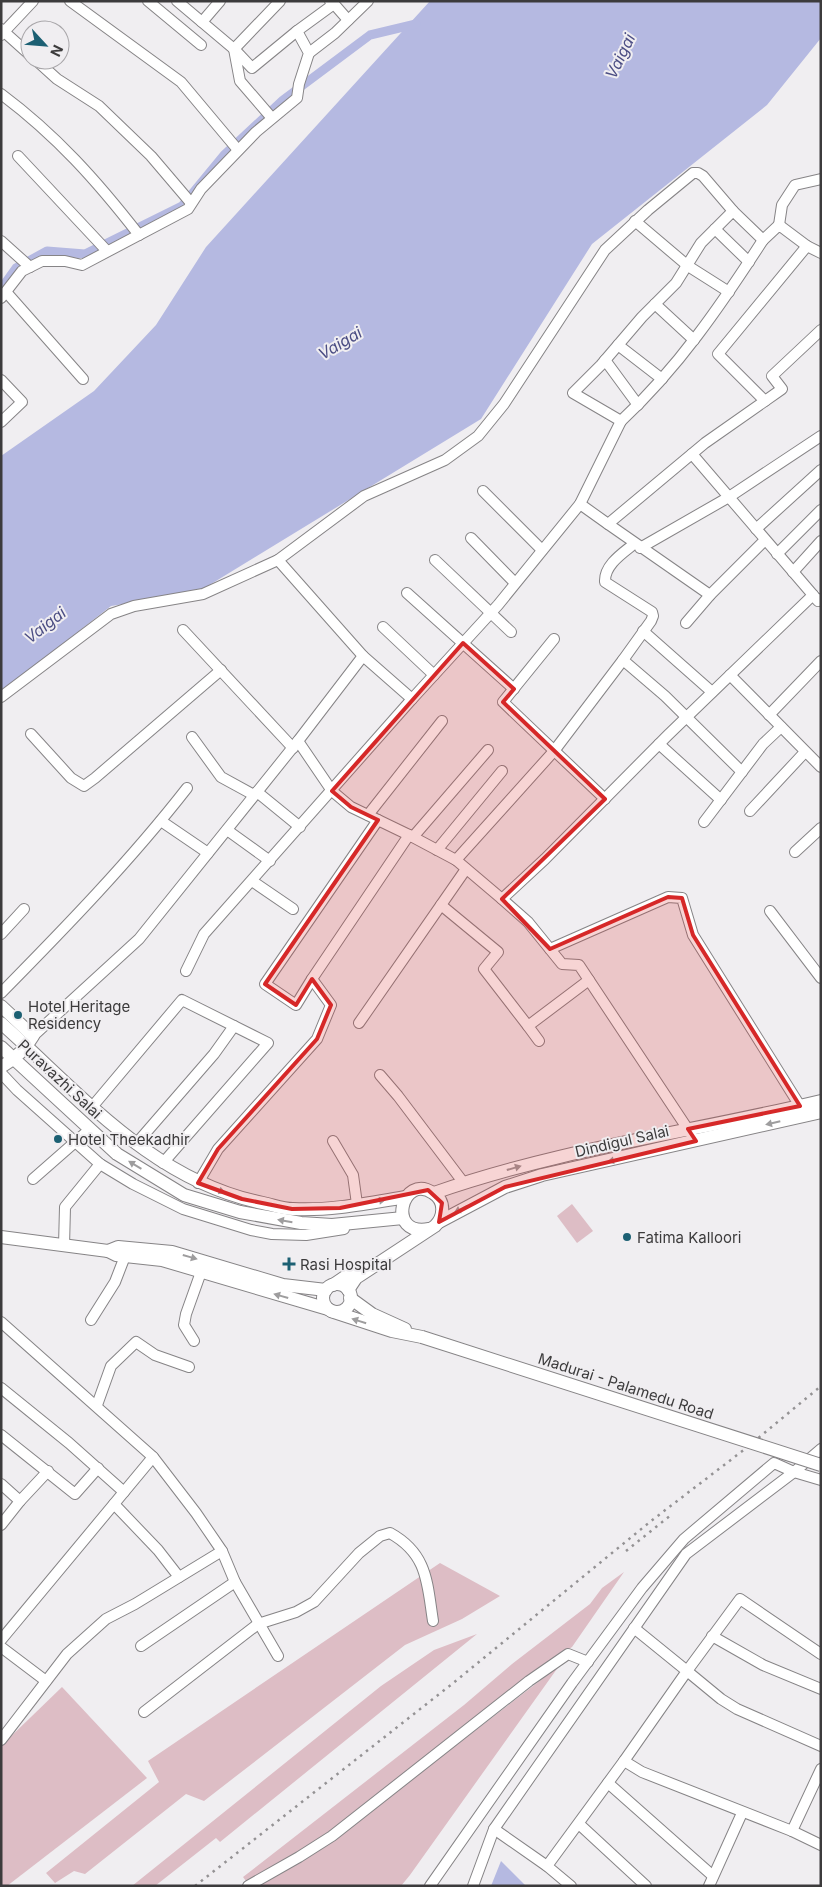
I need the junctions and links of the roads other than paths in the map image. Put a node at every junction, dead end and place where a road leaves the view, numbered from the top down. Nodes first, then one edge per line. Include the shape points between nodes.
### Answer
1 (33, 1) edge
2 (70, 1) edge
3 (148, 1) edge
4 (177, 1) edge
5 (220, 1) edge
6 (280, 1) edge
7 (368, 1) edge
8 (332, 3) edge
9 (348, 20) junction
10 (202, 22) junction
11 (297, 31) junction
12 (2, 32) edge
13 (201, 45) dead end
14 (20, 47) edge
15 (234, 49) junction
16 (309, 53) junction
17 (47, 70) edge
18 (1, 94) edge
19 (269, 114) junction
20 (235, 147) junction
21 (18, 156) dead end
22 (821, 179) edge
23 (189, 200) junction
24 (733, 211) junction
25 (635, 221) junction
26 (779, 225) junction
27 (715, 229) junction
28 (137, 231) junction
29 (1, 240) edge
30 (763, 240) junction
31 (807, 246) junction
32 (104, 248) junction
33 (821, 253) edge
34 (749, 262) junction
35 (27, 264) junction
36 (688, 266) junction
37 (729, 292) junction
38 (4, 296) edge
39 (655, 304) junction
40 (821, 330) edge
41 (694, 340) junction
42 (618, 345) junction
43 (605, 360) junction
44 (83, 379) dead end
45 (662, 379) junction
46 (1, 380) edge
47 (764, 401) junction
48 (638, 405) junction
49 (621, 421) junction
50 (1, 422) edge
51 (821, 436) edge
52 (692, 454) junction
53 (821, 470) edge
54 (483, 490) dead end
55 (729, 497) junction
56 (580, 504) junction
57 (821, 510) edge
58 (608, 524) junction
59 (756, 529) junction
60 (471, 538) dead end
61 (765, 540) junction
62 (821, 541) edge
63 (637, 546) junction
64 (542, 550) junction
65 (777, 554) junction
66 (278, 560) junction
67 (435, 560) dead end
68 (793, 572) junction
69 (516, 583) junction
70 (407, 593) dead end
71 (710, 595) junction
72 (818, 600) edge
73 (490, 612) junction
74 (686, 623) dead end
75 (383, 627) dead end
76 (183, 630) dead end
77 (643, 631) junction
78 (511, 632) dead end
79 (554, 639) dead end
80 (463, 643) junction
81 (363, 656) junction
82 (623, 660) junction
83 (821, 661) edge
84 (221, 670) junction
85 (434, 675) junction
86 (730, 675) junction
87 (514, 689) junction
88 (712, 692) junction
89 (1, 697) edge
90 (412, 699) junction
91 (769, 715) junction
92 (686, 717) junction
93 (442, 721) dead end
94 (781, 727) junction
95 (30, 734) dead end
96 (192, 737) dead end
97 (295, 744) junction
98 (659, 744) junction
99 (488, 750) dead end
100 (554, 751) junction
101 (805, 752) junction
102 (820, 766) edge
103 (502, 771) dead end
104 (742, 772) junction
105 (187, 788) dead end
106 (332, 791) junction
107 (256, 794) junction
108 (605, 799) junction
109 (721, 800) junction
110 (750, 811) dead end
111 (368, 815) junction
112 (378, 820) junction
113 (161, 821) junction
114 (704, 822) dead end
115 (300, 827) junction
116 (821, 828) edge
117 (227, 830) junction
118 (411, 836) junction
119 (437, 850) junction
120 (795, 852) dead end
121 (208, 854) junction
122 (456, 860) junction
123 (270, 861) junction
124 (466, 868) junction
125 (252, 881) junction
126 (502, 899) junction
127 (441, 905) junction
128 (24, 909) dead end
129 (293, 909) dead end
130 (770, 911) dead end
131 (2, 931) edge
132 (550, 949) junction
133 (186, 971) dead end
134 (821, 978) edge
135 (312, 979) junction
136 (589, 980) junction
137 (1, 993) edge
138 (1, 1006) edge
139 (1, 1023) edge
140 (359, 1023) dead end
141 (234, 1026) junction
142 (528, 1026) junction
143 (30, 1041) junction
144 (539, 1042) dead end
145 (1, 1047) edge
146 (14, 1059) junction
147 (1, 1067) edge
148 (1, 1073) edge
149 (380, 1075) dead end
150 (821, 1101) edge
151 (800, 1106) junction
152 (92, 1107) junction
153 (821, 1112) edge
154 (90, 1129) junction
155 (688, 1129) junction
156 (333, 1141) dead end
157 (696, 1141) junction
158 (76, 1142) junction
159 (136, 1144) junction
160 (163, 1163) junction
161 (100, 1164) junction
162 (33, 1179) dead end
163 (463, 1182) junction
164 (198, 1183) junction
165 (434, 1193) junction
166 (406, 1197) junction
167 (358, 1204) junction
168 (405, 1220) junction
169 (374, 1221) junction
170 (434, 1226) junction
171 (1, 1237) edge
172 (64, 1246) junction
173 (127, 1252) junction
174 (201, 1272) junction
175 (329, 1287) junction
176 (349, 1294) junction
177 (330, 1310) junction
178 (91, 1320) dead end
179 (1, 1322) edge
180 (422, 1337) junction
181 (194, 1341) dead end
182 (189, 1367) dead end
183 (1, 1388) edge
184 (97, 1405) junction
185 (1, 1435) edge
186 (821, 1449) edge
187 (153, 1457) junction
188 (821, 1465) edge
189 (98, 1468) junction
190 (48, 1471) junction
191 (794, 1472) junction
192 (821, 1480) edge
193 (1, 1484) edge
194 (124, 1492) junction
195 (20, 1501) junction
196 (114, 1504) junction
197 (3, 1518) edge
198 (222, 1551) junction
199 (179, 1577) junction
200 (235, 1582) junction
201 (433, 1622) dead end
202 (258, 1624) junction
203 (634, 1628) junction
204 (712, 1636) junction
205 (1, 1640) edge
206 (1, 1646) edge
207 (141, 1646) dead end
208 (821, 1654) edge
209 (278, 1656) dead end
210 (588, 1662) junction
211 (687, 1671) junction
212 (46, 1681) junction
213 (821, 1689) edge
214 (144, 1712) dead end
215 (1, 1740) edge
216 (821, 1746) edge
217 (624, 1761) junction
218 (821, 1769) edge
219 (608, 1783) junction
220 (742, 1813) junction
221 (579, 1824) junction
222 (494, 1829) junction
223 (792, 1832) junction
224 (821, 1845) edge
225 (547, 1866) junction
226 (711, 1881) edge
227 (248, 1886) edge
228 (430, 1886) edge
229 (473, 1886) edge
230 (571, 1886) edge
231 (646, 1886) edge

1 - 12 street
2 - 20 street via 181,82
3 - 13 street
4 - 10 street
5 - 10 street
6 - 15 street
7 - 9 street
8 - 9 street
8 - 11 street
9 - 16 street
10 - 15 street
11 - 15 street via 252,68
11 - 16 street
12 - 14 street
15 - 19 street via 240,81
16 - 19 street via 297,98
17 - 23 street via 99,106 151,156
18 - 28 street via 34,119 70,154
19 - 20 street
20 - 23 street
21 - 32 street
22 - 26 street via 795,185 782,206
23 - 28 street via 188,209
24 - 25 street via 698,173
24 - 27 street
24 - 30 street
25 - 36 street
25 - 66 street via 605,250 504,404 478,436 445,460 364,496
26 - 30 street
26 - 31 street
27 - 34 street
27 - 36 street via 701,243
28 - 32 street
29 - 35 street
30 - 34 street
31 - 33 street
31 - 47 street via 718,354
32 - 35 street via 82,265 42,261
34 - 37 street
35 - 38 street
36 - 37 street
36 - 39 street
37 - 41 street
38 - 44 street
39 - 41 street
39 - 42 street
40 - 47 street via 772,376 782,389
41 - 45 street
42 - 43 street
42 - 45 street
43 - 48 street
43 - 49 street via 573,393
45 - 48 street
46 - 50 street via 22,402
47 - 52 street
48 - 49 street
49 - 56 street
51 - 55 street
52 - 55 street
52 - 58 street
53 - 59 street
54 - 64 street
55 - 59 street
55 - 63 street
56 - 58 street
56 - 64 street
57 - 65 street
58 - 63 street
59 - 61 street
60 - 69 street
61 - 65 street
61 - 71 street
62 - 68 street
63 - 71 street
63 - 77 street via 620,555 605,576 605,582 652,612 651,621
64 - 69 street
65 - 68 street
66 - 81 street
66 - 89 street via 202,594 134,606 111,614
67 - 73 street
68 - 72 street
69 - 73 street
70 - 80 street
71 - 74 street
72 - 86 street
73 - 78 street
73 - 80 street
75 - 85 street
76 - 84 street
77 - 82 street
77 - 88 street
79 - 87 street
80 - 85 street
80 - 87 street
81 - 90 street
81 - 97 street
82 - 92 street
82 - 100 street
83 - 91 street
84 - 95 street via 84,786 71,778
84 - 97 street
85 - 90 street
86 - 88 street
86 - 91 street
87 - 100 street via 503,702
88 - 92 street
90 - 106 street
91 - 94 street
92 - 98 street
92 - 104 street
93 - 111 street
94 - 101 street
94 - 104 street
96 - 107 street via 221,777
97 - 106 street
97 - 107 street
98 - 108 street
98 - 109 street
99 - 118 street
100 - 108 street
100 - 122 street
101 - 102 street
101 - 110 street
103 - 119 street
104 - 109 street
105 - 113 street
106 - 111 street via 351,807
106 - 115 street
107 - 115 street
107 - 117 street
108 - 126 street
109 - 114 street
111 - 112 street
112 - 118 street
112 - 135 street via 265,984 296,1005
113 - 121 street
113 - 137 street via 79,914
115 - 123 street
116 - 120 street
117 - 121 street
117 - 123 street
118 - 119 street
118 - 135 street
119 - 122 street
121 - 143 street via 139,939
122 - 124 street
123 - 125 street
124 - 126 street
124 - 127 street
125 - 129 street
125 - 133 street via 204,934
126 - 132 street via 528,922
127 - 140 street
127 - 142 street via 498,952 484,969
128 - 131 street
130 - 134 street
132 - 136 street via 562,964 580,966
132 - 151 street via 668,897 682,898 693,935
135 - 164 street via 331,1005 317,1039 218,1148
136 - 142 street
136 - 155 street
138 - 143 main road
139 - 143 main road, Puravazhi Salai
141 - 152 street via 182,1000
141 - 159 street via 214,1054
141 - 160 street via 268,1043
142 - 144 street
143 - 146 main road
143 - 152 main road, Puravazhi Salai
145 - 146 main road, Puravazhi Salai
146 - 147 main road
146 - 154 main road, Puravazhi Salai
148 - 158 street
149 - 163 street
150 - 151 main road, Dindigul Salai
151 - 155 main road, Dindigul Salai
152 - 159 main road, Puravazhi Salai
153 -> 157 main road, Dindigul Salai
154 - 158 street
169 -> 154 main road, Puravazhi Salai via 301,1224 240,1212 184,1195 117,1154
155 - 157 street
163 -> 155 main road, Dindigul Salai via 536,1162
156 - 167 street via 352,1175
157 -> 170 main road, Dindigul Salai via 523,1181 505,1187
158 - 161 street
158 - 162 street
159 - 160 main road, Puravazhi Salai
160 - 164 main road, Puravazhi Salai
161 - 169 street via 183,1209 251,1230 306,1235 372,1226
161 - 172 street via 65,1207
163 - 165 main road, Dindigul Salai
164 -> 167 main road, Puravazhi Salai via 242,1199 292,1209 340,1208
165 - 166 main road via 422,1189
165 - 170 main road via 443,1209
167 -> 166 main road, Puravazhi Salai
166 - 168 main road via 402,1207
168 - 169 main road, Puravazhi Salai
168 - 170 main road via 416,1230
168 - 175 main road via 399,1241
170 - 176 main road, Dindigul Salai via 356,1278
171 - 172 main road
172 - 173 main road via 108,1251 116,1256
173 - 174 main road, Madurai - Palamedu Road
173 -> 175 main road via 172,1252 283,1285
173 - 178 street via 115,1282
177 -> 174 main road, Madurai - Palamedu Road
174 - 181 street via 184,1324
175 - 176 main road via 341,1285
175 - 177 main road via 323,1302
176 - 177 main road via 348,1305 343,1310
176 - 180 main road, Madurai - Palamedu Road via 372,1314
180 -> 177 main road, Madurai - Palamedu Road via 392,1332
179 - 184 street
180 - 188 main road, Madurai - Palamedu Road, bridge
182 - 184 street via 154,1355 136,1342 111,1366
183 - 189 street
184 - 187 street
185 - 190 street
186 - 191 street
187 - 194 street
187 - 198 street
189 - 190 street via 75,1494
189 - 194 street
190 - 195 street
191 - 192 street
191 - 203 street via 686,1554
191 - 210 street via 774,1463 684,1539 642,1588
193 - 195 street
194 - 196 street
195 - 197 street
196 - 199 street
196 - 205 street
198 - 199 street
198 - 200 street
199 - 212 street via 106,1619 67,1654
200 - 202 street
200 - 207 street
201 - 202 street via 427,1582 418,1556 404,1541 390,1533 380,1536 359,1553 314,1602 296,1612
202 - 209 street
202 - 214 street
203 - 211 street
203 - 222 street
204 - 208 street via 740,1599
204 - 211 street
204 - 213 street via 763,1665
206 - 212 street
210 - 227 street via 568,1654 332,1836
210 - 228 street
211 - 216 street via 737,1709
211 - 217 street
212 - 215 street
217 - 219 street
217 - 220 street via 642,1772
218 - 223 street
219 - 221 street
219 - 226 street
220 - 223 street
220 - 226 street
221 - 225 street
221 - 231 street
222 - 225 street
222 - 229 street
223 - 224 street
225 - 230 street

